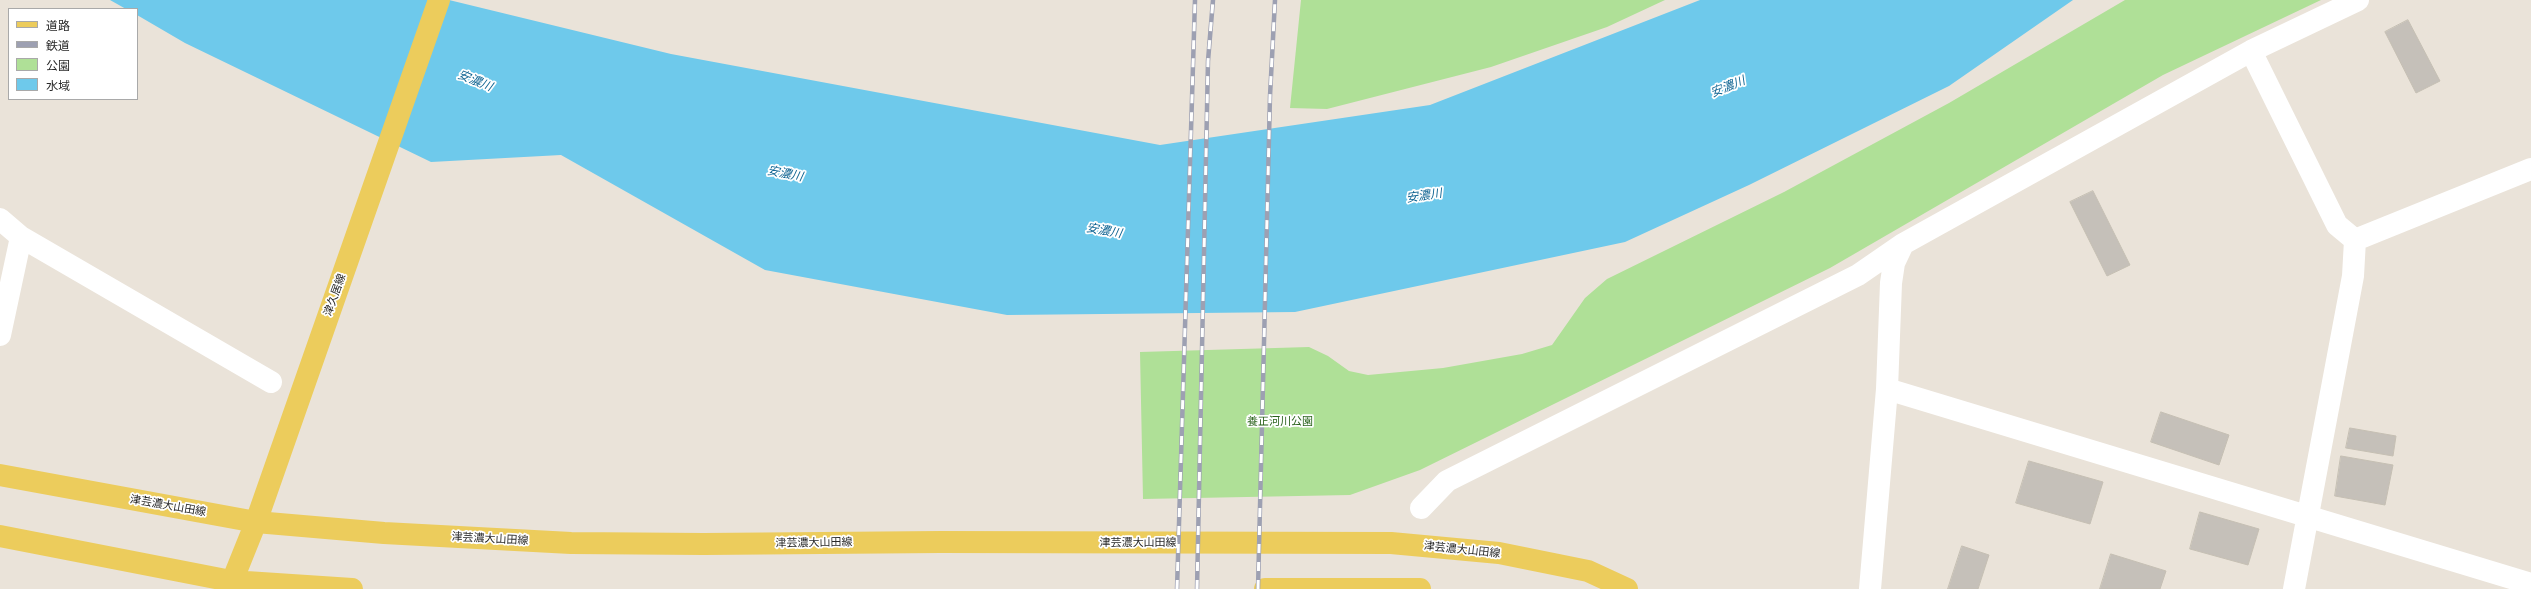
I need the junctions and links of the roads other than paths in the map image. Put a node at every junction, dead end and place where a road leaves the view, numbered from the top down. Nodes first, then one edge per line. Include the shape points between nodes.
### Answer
1 (439, 0) edge
2 (2358, 0) edge
3 (2251, 51) junction
4 (2531, 169) edge
5 (0, 219) edge
6 (20, 237) junction
7 (2355, 240) junction
8 (1903, 244) junction
9 (0, 335) edge
10 (271, 382) dead end
11 (1887, 389) junction
12 (0, 475) edge
13 (1421, 508) dead end
14 (2307, 516) junction
15 (256, 522) junction
16 (0, 536) edge
17 (2531, 584) edge
18 (230, 585) edge
19 (352, 589) edge
20 (1266, 589) edge
21 (1420, 589) edge
22 (1627, 589) edge
23 (1870, 589) edge
24 (2294, 589) edge

1 - 15 main road, 津久居線
2 - 3 street
3 - 7 street via 2337,225
3 - 8 street
4 - 7 street
5 - 6 street
6 - 9 street
6 - 10 street
7 - 14 street via 2353,276
8 - 11 street via 1894,263 1891,283
8 - 13 street via 1858,275 1447,481
11 - 14 street
11 - 23 street
12 - 15 main road, 津芸濃大山田線
14 - 17 street
14 - 24 street
15 - 18 main road, 津久居線
15 - 22 main road, 津芸濃大山田線 via 384,533 571,543 1391,543 1499,553 1588,571
16 - 18 main road
18 - 19 main road
20 - 21 main road

